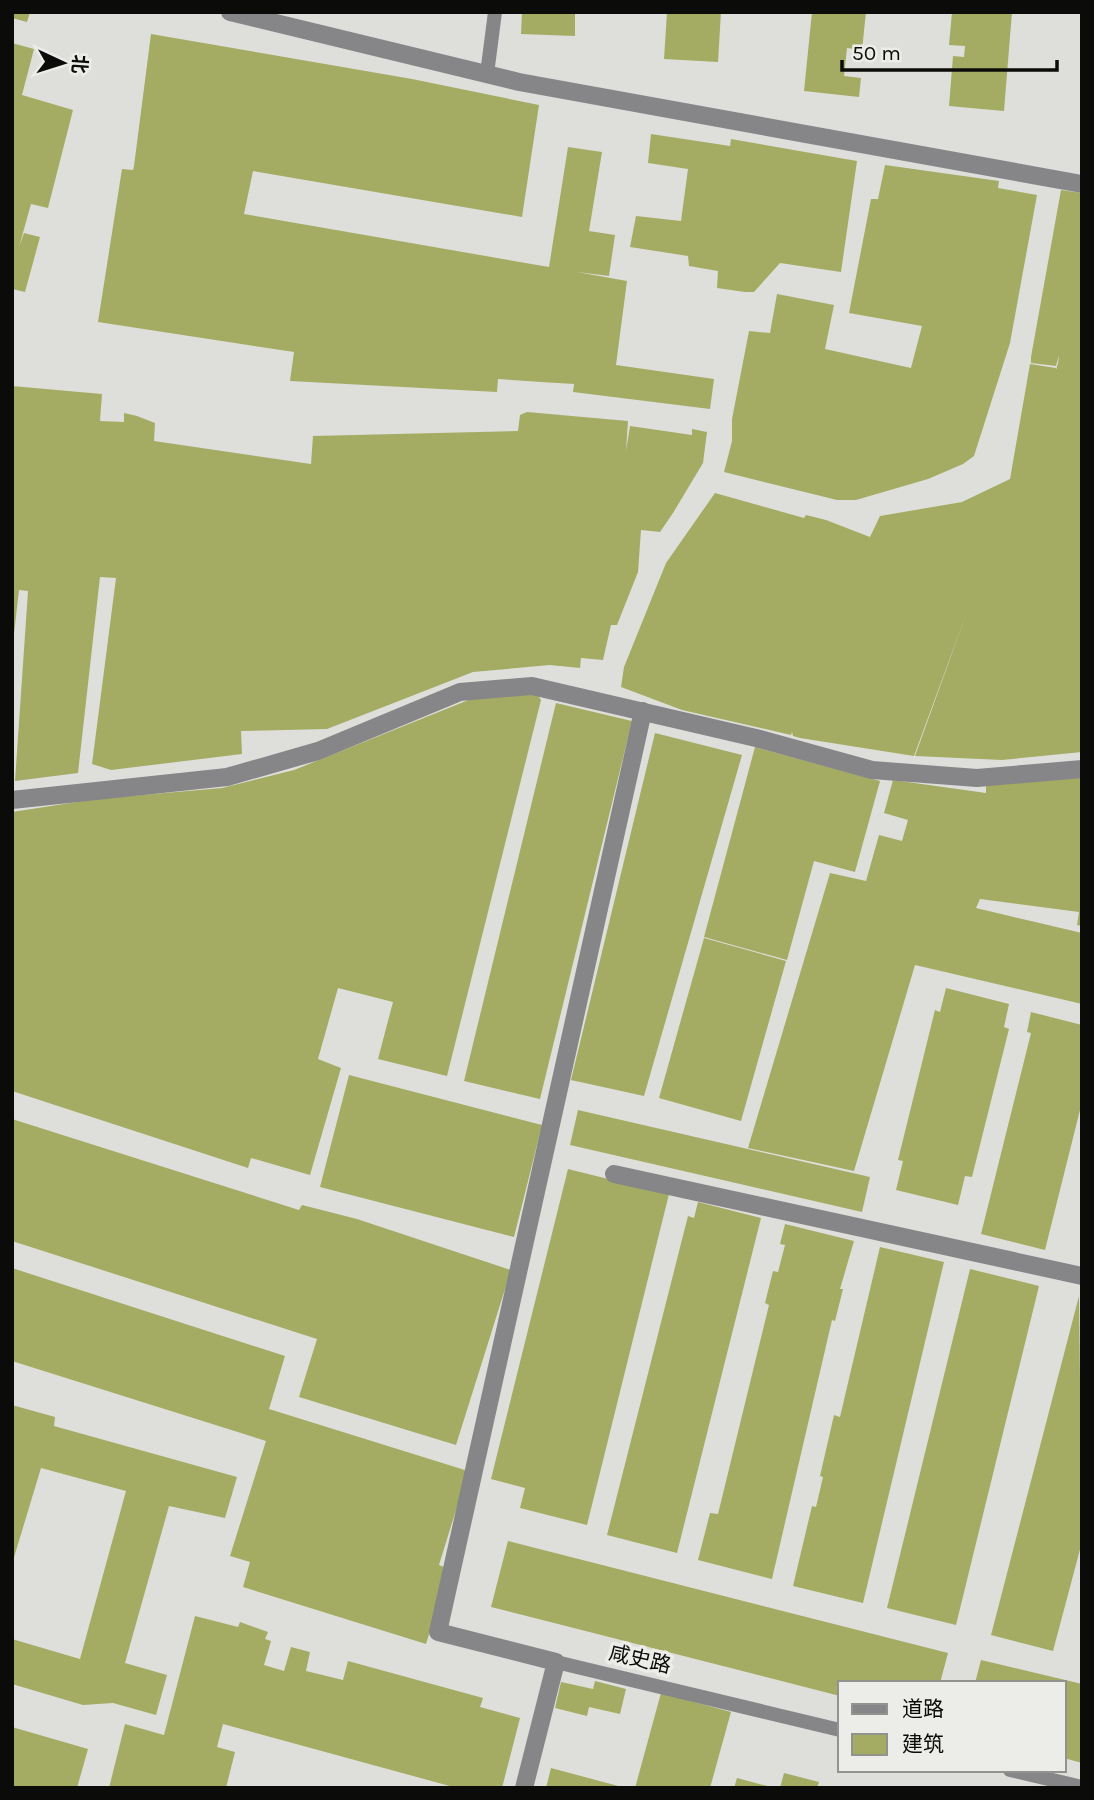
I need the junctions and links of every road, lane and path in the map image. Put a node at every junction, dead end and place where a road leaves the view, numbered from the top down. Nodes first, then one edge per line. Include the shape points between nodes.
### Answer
1 (230, 12) edge
2 (495, 12) edge
3 (487, 74) junction
4 (1082, 184) edge
5 (643, 711) junction
6 (1082, 769) edge
7 (12, 800) edge
8 (614, 1174) dead end
9 (1082, 1276) edge
10 (556, 1662) junction
11 (838, 1730) edge
12 (1018, 1772) edge
13 (1082, 1787) edge
14 (524, 1788) edge

1 - 3 street
2 - 3 lane
3 - 4 street
5 - 6 street via 872,770 977,778
5 - 7 street via 532,686 460,692 318,751 227,777
5 - 10 street via 438,1632
8 - 9 street
10 - 11 lane, 咸史路
10 - 14 street
12 - 13 lane

